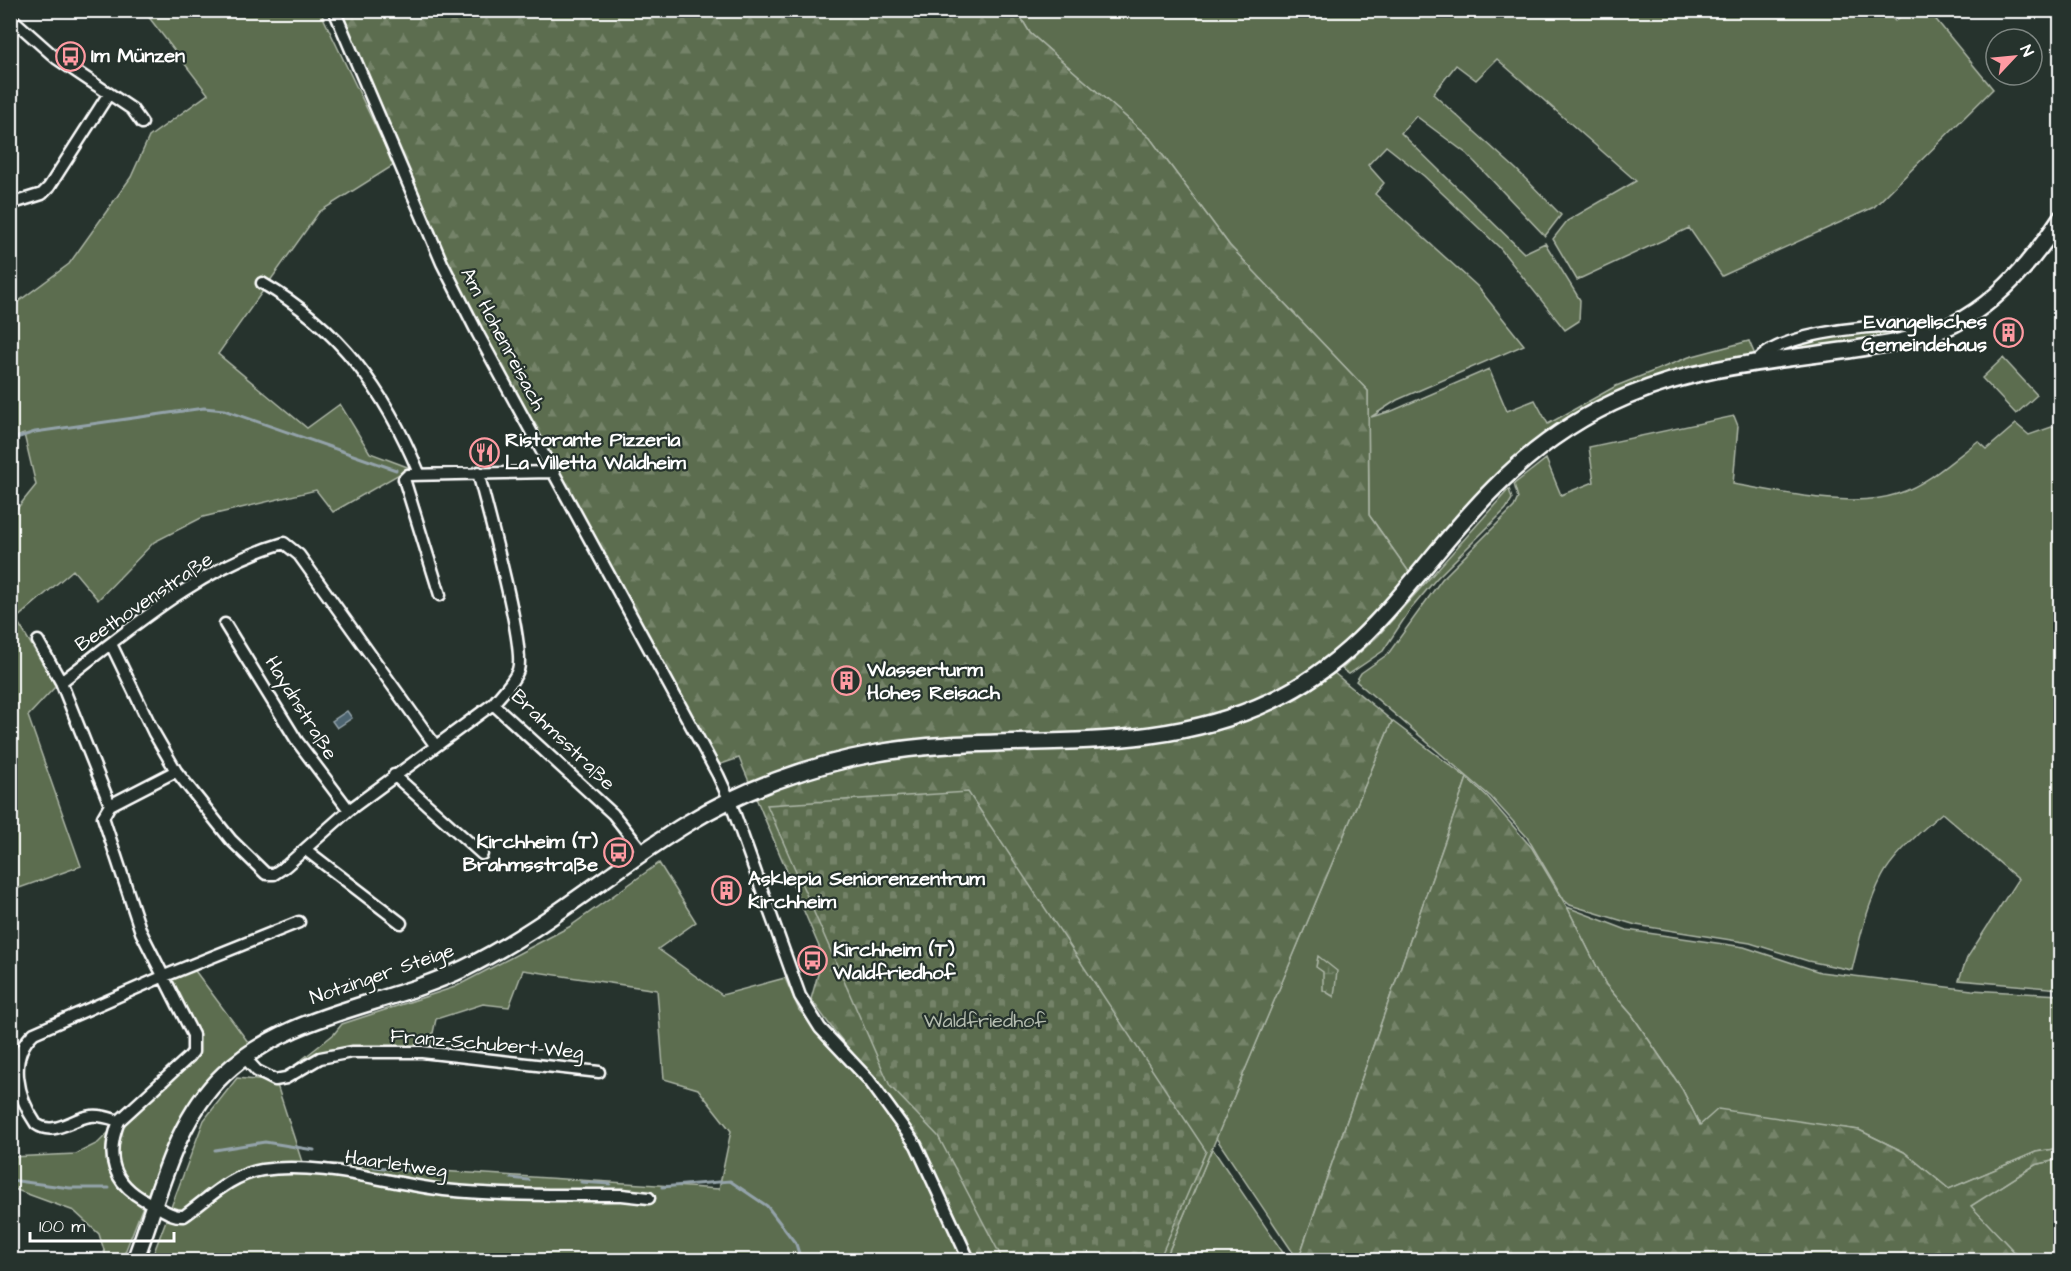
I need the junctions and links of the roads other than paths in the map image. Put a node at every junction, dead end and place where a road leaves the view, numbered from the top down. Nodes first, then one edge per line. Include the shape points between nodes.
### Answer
1 (334, 10) edge
2 (11, 17) edge
3 (108, 95) junction
4 (142, 123) dead end
5 (10, 204) edge
6 (2061, 219) edge
7 (262, 283) dead end
8 (478, 472) junction
9 (551, 472) junction
10 (419, 473) junction
11 (440, 595) dead end
12 (225, 624) dead end
13 (38, 641) dead end
14 (111, 644) junction
15 (61, 682) junction
16 (493, 704) junction
17 (435, 746) junction
18 (176, 771) junction
19 (394, 775) junction
20 (730, 801) junction
21 (110, 805) junction
22 (349, 810) junction
23 (306, 850) junction
24 (643, 852) junction
25 (482, 854) dead end
26 (299, 922) dead end
27 (401, 923) dead end
28 (162, 977) junction
29 (244, 1057) junction
30 (599, 1072) dead end
31 (119, 1121) junction
32 (649, 1198) dead end
33 (154, 1205) junction
34 (135, 1260) edge
35 (969, 1260) edge

1 - 9 street, Am Hohenreisach via 442,263
2 - 3 street via 56,58
3 - 4 street via 132,109
3 - 5 street via 49,187 42,194
6 - 20 main road, Notzinger Steige via 1992,299 1962,320 1937,331 1892,344 1702,371 1635,393 1578,422 1533,453 1492,489 1361,639 1301,686 1267,703 1212,724 1138,739 922,747 868,754 811,770
7 - 10 street via 305,311 359,363 392,415
8 - 9 street
8 - 10 street
8 - 16 street, Brahmsstraße via 518,656 518,670
9 - 20 street, Am Hohenreisach
10 - 11 street via 404,479
12 - 22 street, Haydnstraße via 297,741
13 - 15 street
14 - 15 street, Beethovenstraße
14 - 17 street, Beethovenstraße via 203,580 284,543 299,555
14 - 18 street
15 - 21 street
16 - 17 street
16 - 24 street, Brahmsstraße via 613,814
17 - 19 street
18 - 21 street
18 - 23 street via 252,862 266,873 274,874
19 - 22 street
19 - 25 street
20 - 24 main road, Notzinger Steige
20 - 35 street via 800,996 820,1028 869,1080 910,1136
21 - 28 street via 103,817 104,825 141,932
22 - 23 street
23 - 27 street
24 - 29 main road, Notzinger Steige via 532,930 466,968 292,1028
26 - 28 street
28 - 31 street via 193,1035 193,1052
28 - 31 street via 34,1032 21,1049 18,1071 22,1095 36,1124 51,1129 89,1116
29 - 30 street, Franz-Schubert-Weg via 257,1071 275,1080 286,1078 320,1058 352,1052 422,1052
29 - 33 main road, Notzinger Steige via 203,1097 176,1145
31 - 33 street via 112,1149 120,1180 138,1199
32 - 33 street, Haarletweg via 446,1190 318,1171 278,1170 242,1176 184,1216 172,1215
33 - 34 main road, Notzinger Steige

